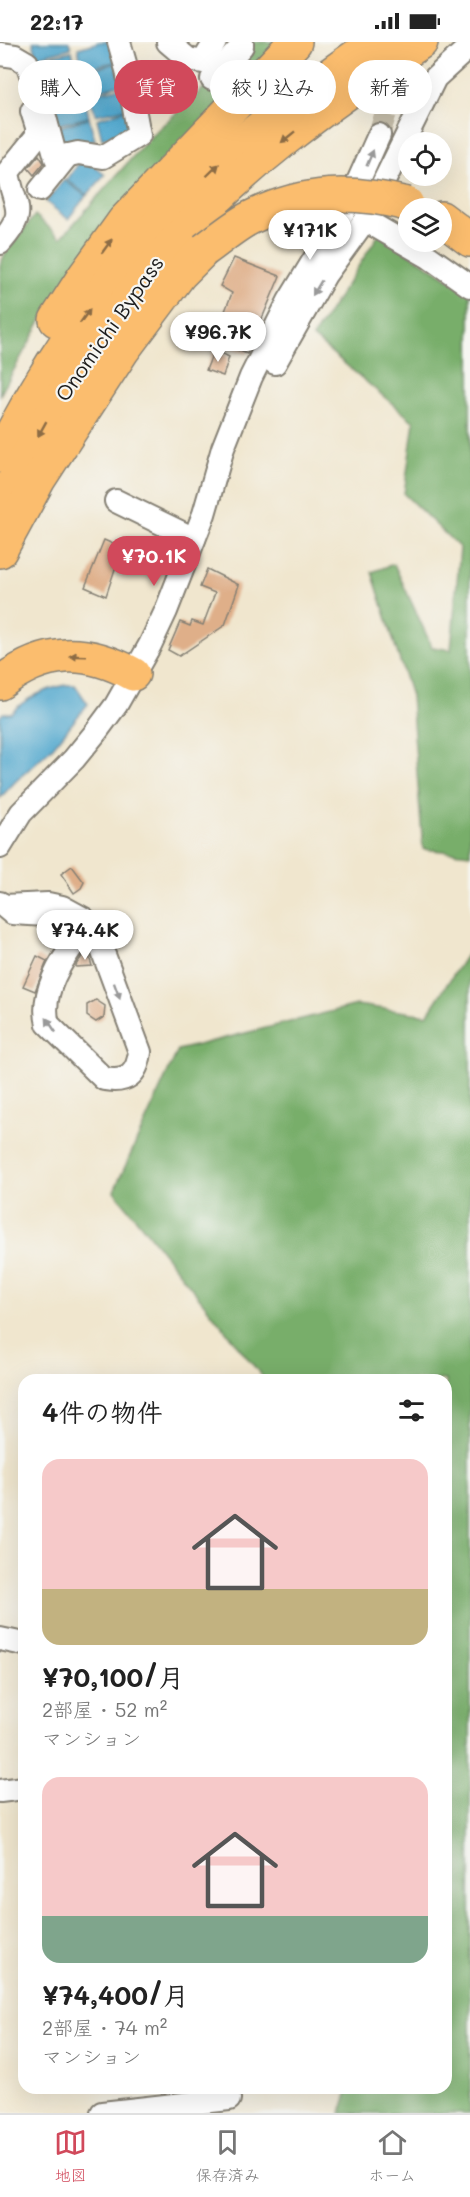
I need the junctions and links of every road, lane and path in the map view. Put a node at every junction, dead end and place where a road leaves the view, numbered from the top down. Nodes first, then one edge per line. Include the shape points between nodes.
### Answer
1 (119, 42) edge
2 (168, 42) edge
3 (214, 42) edge
4 (242, 42) edge
5 (294, 42) edge
6 (302, 42) edge
7 (376, 42) edge
8 (421, 42) edge
9 (470, 46) edge
10 (12, 51) edge
11 (229, 60) edge
12 (277, 60) edge
13 (281, 60) edge
14 (226, 114) edge
15 (379, 135) tunnel mouth
16 (68, 155) junction
17 (40, 189) dead end
18 (398, 202) edge
19 (365, 220) junction
20 (452, 226) edge
21 (470, 240) edge
22 (0, 243) edge
23 (470, 286) edge
24 (0, 421) edge
25 (0, 456) edge
26 (116, 501) dead end
27 (0, 508) edge
28 (204, 514) junction
29 (194, 539) junction
30 (0, 551) edge
31 (133, 674) junction
32 (0, 683) edge
33 (0, 847) edge
34 (2, 904) edge
35 (88, 941) junction
36 (0, 1639) edge
37 (18, 1643) edge
38 (18, 1789) edge
39 (0, 1791) edge
40 (228, 2100) edge
41 (102, 2113) edge

1 - 16 street via 140,135 103,157
2 - 3 street via 188,59 203,62
4 - 11 street
5 - 12 highway
6 - 13 highway
25 -> 7 highway, Onomichi Bypass via 30,399 69,339 152,232 230,153
8 -> 27 highway, Onomichi Bypass via 349,90 256,164 166,252 123,304 85,360
9 - 19 street via 435,78
10 - 16 street via 27,63 56,158
10 - 22 street via 37,136 8,172 18,203 18,218
24 -> 14 highway via 31,358 124,221
28 -> 15 street via 223,448 251,377 303,275 348,204
16 - 17 street
18 - 30 highway, bridge via 353,194 300,199 252,216 204,250 180,274 123,350 39,479
19 - 23 street
19 -> 28 street via 325,275 285,343
20 - 21 highway
26 - 29 street
28 - 29 street
29 - 31 street via 166,611
31 -> 32 highway via 92,657 71,656 30,665
31 - 33 street via 96,732 21,813
34 - 35 street via 62,907 84,919
35 -> 35 street via 140,1052 139,1066 131,1076 117,1081 104,1079 48,1024 45,1012 46,1000 65,956
36 - 37 street
38 - 39 street
40 - 41 street

